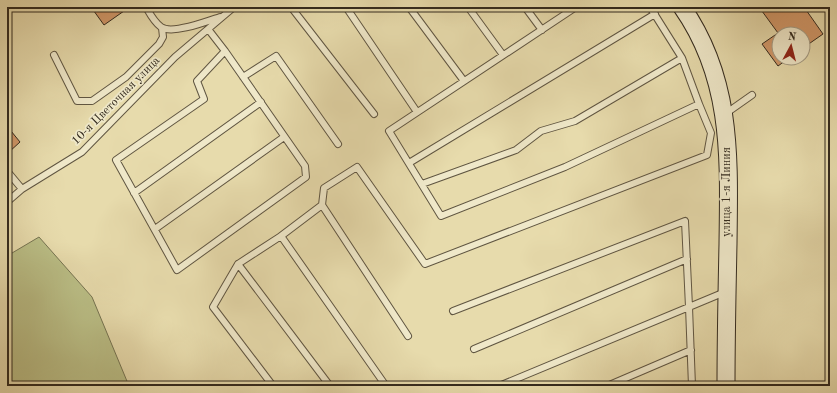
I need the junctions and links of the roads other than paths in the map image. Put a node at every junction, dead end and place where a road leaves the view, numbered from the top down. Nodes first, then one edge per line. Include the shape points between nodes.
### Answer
1 (146, 7) edge
2 (234, 7) edge
3 (291, 7) edge
4 (346, 7) edge
5 (409, 7) edge
6 (468, 7) edge
7 (525, 7) edge
8 (575, 7) edge
9 (650, 7) edge
10 (682, 7) edge
11 (655, 14) junction
12 (224, 15) junction
13 (162, 28) junction
14 (208, 29) junction
15 (542, 30) junction
16 (225, 51) junction
17 (54, 55) dead end
18 (503, 55) junction
19 (682, 58) junction
20 (243, 77) junction
21 (464, 81) junction
22 (752, 95) dead end
23 (261, 102) junction
24 (699, 104) junction
25 (418, 112) junction
26 (374, 114) dead end
27 (725, 114) junction
28 (284, 136) junction
29 (338, 144) dead end
30 (409, 163) junction
31 (7, 171) edge
32 (422, 184) junction
33 (22, 189) junction
34 (134, 193) junction
35 (7, 202) edge
36 (322, 205) junction
37 (155, 229) junction
38 (281, 236) junction
39 (687, 259) junction
40 (238, 264) junction
41 (727, 291) junction
42 (688, 307) junction
43 (452, 311) dead end
44 (408, 336) dead end
45 (474, 349) dead end
46 (690, 350) junction
47 (273, 386) edge
48 (330, 386) edge
49 (386, 386) edge
50 (499, 386) edge
51 (607, 386) edge
52 (692, 386) edge
53 (726, 386) edge

1 - 13 lane
2 - 12 lane, 10-я Цветочная улица
3 - 26 lane
4 - 25 lane
5 - 21 lane
6 - 18 lane
7 - 15 lane
8 - 15 lane
9 - 11 lane
10 - 27 main road, улица 1-я Линия via 700,40 715,76
11 - 19 lane
11 - 30 lane
12 - 13 lane via 171,30
12 - 14 lane, 10-я Цветочная улица
13 - 17 lane via 163,37 159,44 126,77 92,101 77,101
14 - 16 lane
14 - 33 lane, 10-я Цветочная улица via 175,57 82,152
15 - 18 lane
16 - 20 lane
16 - 34 lane via 197,81 204,99 116,160
18 - 21 lane
19 - 24 lane
19 - 32 lane via 575,121 541,131 516,150
20 - 23 lane
20 - 29 lane via 276,56
21 - 25 lane
22 - 27 lane
23 - 28 lane
23 - 34 lane
24 - 32 lane via 565,167 441,216
24 - 36 lane via 710,133 707,155 425,264 357,167 324,188
25 - 30 lane via 390,131
27 - 41 main road, улица 1-я Линия via 729,177
28 - 37 lane
28 - 37 lane via 305,166 306,177 177,270
30 - 32 lane
31 - 33 lane
33 - 35 lane, 10-я Цветочная улица
34 - 37 lane
36 - 38 lane
36 - 44 lane
38 - 40 lane
38 - 49 lane
39 - 42 lane
39 - 43 lane via 685,221
39 - 45 lane
40 - 47 lane via 213,307
40 - 48 lane
41 - 42 lane
41 - 53 main road, улица 1-я Линия
42 - 46 lane
42 - 50 lane
46 - 51 lane
46 - 52 lane

